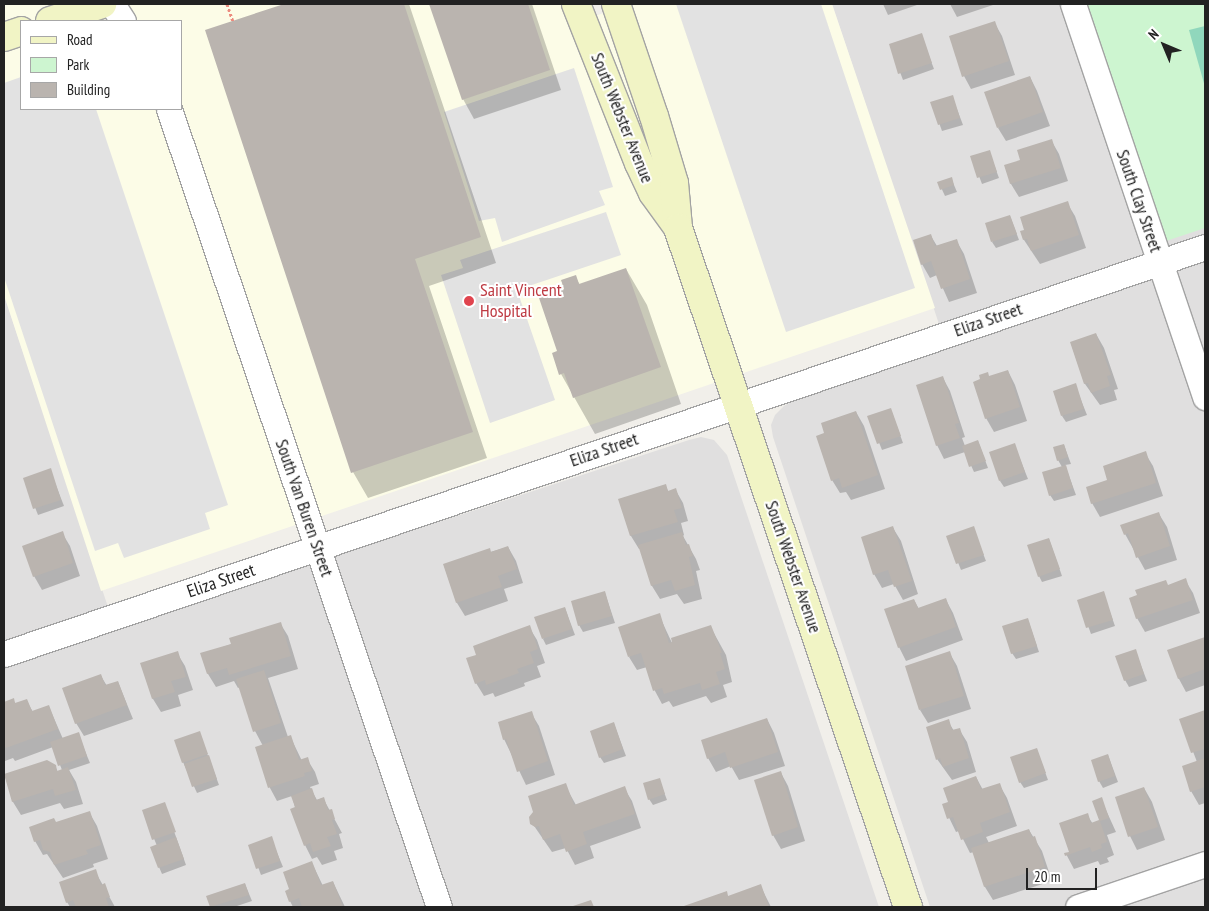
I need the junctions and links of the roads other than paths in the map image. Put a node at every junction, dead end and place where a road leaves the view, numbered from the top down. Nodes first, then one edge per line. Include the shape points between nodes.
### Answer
1 (102, 4) edge
2 (112, 4) edge
3 (576, 4) edge
4 (616, 4) edge
5 (1073, 4) edge
6 (53, 20) edge
7 (122, 20) edge
8 (20, 31) edge
9 (4, 37) edge
10 (169, 110) edge
11 (678, 228) junction
12 (1205, 247) edge
13 (1160, 262) junction
14 (1205, 397) edge
15 (738, 404) junction
16 (318, 548) junction
17 (4, 654) edge
18 (1205, 864) edge
19 (439, 907) edge
20 (908, 907) edge
21 (1078, 907) edge

1 - 6 main road
2 - 7 street
3 - 11 main road, South Webster Avenue via 639,163 653,193
4 - 11 main road, South Webster Avenue via 674,183
5 - 13 street, South Clay Street
8 - 9 main road
10 - 16 street, South Van Buren Street
11 - 15 main road, South Webster Avenue
12 - 13 street, Eliza Street
13 - 14 street, South Clay Street
13 - 15 street, Eliza Street
15 - 16 street, Eliza Street
15 - 20 main road, South Webster Avenue
16 - 17 street, Eliza Street
16 - 19 street, South Van Buren Street
18 - 21 street

